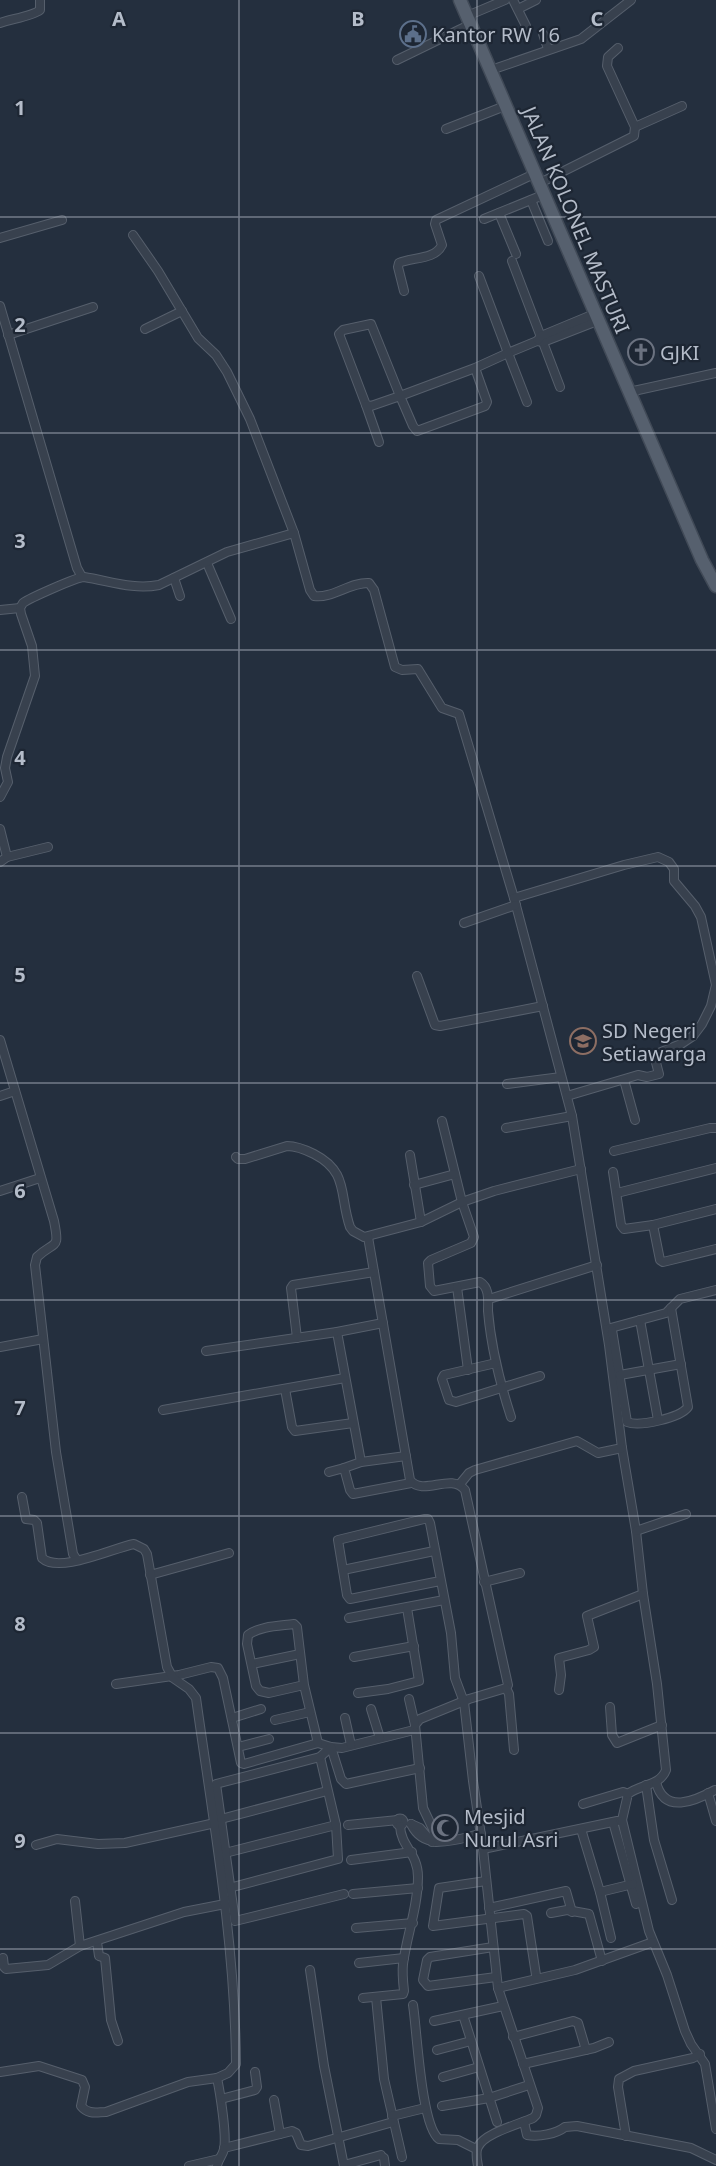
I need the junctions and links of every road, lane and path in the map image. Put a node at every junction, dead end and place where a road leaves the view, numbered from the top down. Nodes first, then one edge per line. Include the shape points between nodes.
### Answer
1 (40, 0) edge
2 (460, 0) edge
3 (505, 0) edge
4 (513, 0) edge
5 (536, 0) edge
6 (628, 1) edge
7 (518, 9) junction
8 (469, 20) junction
9 (0, 23) edge
10 (526, 26) dead end
11 (543, 34) dead end
12 (618, 48) dead end
13 (548, 49) junction
14 (397, 60) dead end
15 (491, 70) junction
16 (505, 106) junction
17 (682, 106) dead end
18 (635, 127) junction
19 (446, 129) dead end
20 (538, 193) junction
21 (499, 213) junction
22 (484, 219) dead end
23 (62, 220) dead end
24 (133, 235) dead end
25 (0, 238) edge
26 (548, 241) dead end
27 (479, 276) dead end
28 (404, 291) dead end
29 (0, 306) edge
30 (93, 307) dead end
31 (182, 311) junction
32 (596, 317) junction
33 (146, 329) dead end
34 (8, 335) junction
35 (541, 340) junction
36 (508, 353) junction
37 (475, 368) junction
38 (716, 373) edge
39 (560, 387) dead end
40 (629, 392) junction
41 (400, 396) junction
42 (527, 402) dead end
43 (366, 405) junction
44 (379, 442) dead end
45 (294, 533) junction
46 (207, 563) junction
47 (82, 577) junction
48 (174, 578) junction
49 (716, 586) edge
50 (180, 596) dead end
51 (20, 608) junction
52 (0, 610) edge
53 (231, 619) dead end
54 (0, 796) edge
55 (0, 830) edge
56 (48, 847) dead end
57 (4, 860) edge
58 (515, 901) junction
59 (464, 923) dead end
60 (417, 976) dead end
61 (543, 1006) junction
62 (0, 1040) edge
63 (561, 1077) junction
64 (624, 1080) junction
65 (507, 1084) dead end
66 (15, 1091) junction
67 (0, 1096) edge
68 (567, 1096) junction
69 (572, 1116) junction
70 (635, 1120) dead end
71 (442, 1121) dead end
72 (506, 1128) dead end
73 (716, 1128) edge
74 (614, 1151) dead end
75 (410, 1155) dead end
76 (236, 1156) dead end
77 (716, 1168) edge
78 (581, 1169) junction
79 (613, 1172) dead end
80 (455, 1174) junction
81 (40, 1178) junction
82 (414, 1185) junction
83 (0, 1191) edge
84 (617, 1193) junction
85 (462, 1202) junction
86 (716, 1209) edge
87 (421, 1222) junction
88 (653, 1225) junction
89 (368, 1237) junction
90 (716, 1249) edge
91 (597, 1265) junction
92 (374, 1272) junction
93 (457, 1287) junction
94 (716, 1290) edge
95 (489, 1299) junction
96 (671, 1308) junction
97 (640, 1320) junction
98 (383, 1323) junction
99 (609, 1329) junction
100 (337, 1332) junction
101 (297, 1338) junction
102 (43, 1340) junction
103 (0, 1347) edge
104 (206, 1351) dead end
105 (496, 1363) junction
106 (681, 1364) junction
107 (468, 1370) junction
108 (648, 1370) junction
109 (620, 1375) junction
110 (540, 1376) dead end
111 (345, 1378) junction
112 (501, 1388) junction
113 (285, 1389) junction
114 (163, 1410) dead end
115 (511, 1417) dead end
116 (658, 1420) junction
117 (353, 1422) junction
118 (622, 1448) junction
119 (406, 1456) junction
120 (360, 1462) junction
121 (344, 1468) junction
122 (329, 1472) dead end
123 (411, 1483) junction
124 (460, 1484) junction
125 (22, 1497) dead end
126 (686, 1514) dead end
127 (636, 1531) junction
128 (434, 1551) junction
129 (229, 1553) dead end
130 (77, 1560) junction
131 (343, 1570) junction
132 (520, 1573) dead end
133 (150, 1575) junction
134 (440, 1581) junction
135 (484, 1582) junction
136 (643, 1594) junction
137 (444, 1600) junction
138 (407, 1608) junction
139 (349, 1618) dead end
140 (414, 1646) junction
141 (300, 1654) junction
142 (354, 1657) dead end
143 (252, 1664) junction
144 (186, 1674) junction
145 (171, 1675) junction
146 (116, 1684) dead end
147 (304, 1685) junction
148 (506, 1688) junction
149 (189, 1689) junction
150 (559, 1690) dead end
151 (358, 1693) dead end
152 (409, 1699) dead end
153 (464, 1702) junction
154 (610, 1707) dead end
155 (261, 1709) dead end
156 (372, 1709) dead end
157 (310, 1712) junction
158 (231, 1718) junction
159 (345, 1718) dead end
160 (275, 1720) dead end
161 (662, 1725) junction
162 (414, 1727) junction
163 (380, 1738) junction
164 (269, 1739) dead end
165 (318, 1743) junction
166 (351, 1745) junction
167 (238, 1747) junction
168 (330, 1748) junction
169 (514, 1750) dead end
170 (320, 1757) junction
171 (420, 1768) junction
172 (656, 1782) junction
173 (646, 1785) junction
174 (327, 1791) junction
175 (712, 1791) edge
176 (628, 1794) junction
177 (583, 1804) dead end
178 (218, 1821) junction
179 (617, 1821) junction
180 (716, 1821) edge
181 (403, 1823) junction
182 (336, 1825) junction
183 (348, 1825) dead end
184 (581, 1829) junction
185 (481, 1834) junction
186 (434, 1842) junction
187 (36, 1845) dead end
188 (483, 1849) junction
189 (412, 1852) junction
190 (225, 1853) junction
191 (351, 1860) dead end
192 (224, 1867) junction
193 (486, 1881) junction
194 (634, 1884) junction
195 (229, 1888) junction
196 (418, 1888) junction
197 (600, 1892) junction
198 (344, 1894) dead end
199 (353, 1894) dead end
200 (75, 1900) dead end
201 (672, 1900) dead end
202 (225, 1904) junction
203 (489, 1908) junction
204 (572, 1912) junction
205 (551, 1913) dead end
206 (640, 1917) dead end
207 (490, 1918) junction
208 (413, 1923) junction
209 (356, 1928) dead end
210 (611, 1938) dead end
211 (97, 1942) junction
212 (653, 1942) junction
213 (80, 1946) junction
214 (494, 1947) junction
215 (3, 1958) dead end
216 (405, 1958) junction
217 (602, 1961) junction
218 (359, 1963) dead end
219 (310, 1970) dead end
220 (536, 1975) dead end
221 (496, 1977) junction
222 (498, 1988) junction
223 (376, 1997) junction
224 (363, 1998) dead end
225 (413, 2005) dead end
226 (503, 2006) junction
227 (463, 2015) junction
228 (434, 2020) dead end
229 (513, 2037) junction
230 (118, 2041) dead end
231 (471, 2041) junction
232 (609, 2042) dead end
233 (437, 2050) dead end
234 (586, 2050) junction
235 (700, 2054) junction
236 (522, 2064) junction
237 (479, 2067) junction
238 (0, 2072) edge
239 (255, 2072) dead end
240 (443, 2077) dead end
241 (217, 2078) junction
242 (530, 2085) junction
243 (489, 2098) junction
244 (221, 2099) junction
245 (274, 2100) dead end
246 (442, 2106) dead end
247 (425, 2108) junction
248 (393, 2119) junction
249 (497, 2122) dead end
250 (524, 2122) junction
251 (716, 2129) edge
252 (280, 2134) junction
253 (339, 2136) junction
254 (626, 2136) junction
255 (224, 2148) junction
256 (477, 2149) junction
257 (402, 2157) dead end
258 (383, 2160) edge
259 (716, 2160) edge
260 (218, 2162) edge
261 (189, 2166) edge
262 (344, 2166) edge
263 (478, 2166) edge

1 - 9 street via 37,14
2 - 8 main road, JALAN KOLONEL MASTURI
3 - 8 street
4 - 7 street
5 - 7 street
6 - 13 street via 584,38
7 - 10 street
8 - 14 street
8 - 15 main road, JALAN KOLONEL MASTURI
11 - 13 street
12 - 18 street via 607,66
13 - 15 street
15 - 16 main road, JALAN KOLONEL MASTURI
16 - 19 street
16 - 20 main road, JALAN KOLONEL MASTURI
17 - 18 street
18 - 20 street via 630,140
20 - 21 street
20 - 26 street
20 - 28 street via 436,220 440,250 399,263
20 - 32 main road, JALAN KOLONEL MASTURI
21 - 22 street
21 - 35 street
23 - 25 street
24 - 31 street
27 - 36 street
29 - 34 street
30 - 34 street
31 - 33 street
31 - 45 street via 198,338 222,364 250,419
32 - 35 street
32 - 40 main road, JALAN KOLONEL MASTURI
34 - 47 street
35 - 36 street
35 - 39 street
36 - 37 street
36 - 42 street
37 - 41 street
37 - 41 street via 487,404 420,431 412,426
38 - 40 street
40 - 49 main road, JALAN KOLONEL MASTURI
41 - 43 street
41 - 43 street via 373,326 343,330 339,336
43 - 44 street
45 - 46 street via 237,549
45 - 58 street via 314,596 369,583 395,667 418,669 442,708 459,714
46 - 48 street
46 - 53 street
47 - 48 street via 138,587 159,585
47 - 51 street via 30,598
48 - 50 street
51 - 52 street
51 - 54 street via 32,646 35,676 7,757 8,782
55 - 57 street
56 - 57 street
58 - 59 street
58 - 61 street
58 - 64 street via 658,857 674,868 674,881 701,917 716,985 711,1006 693,1036 654,1055 659,1074
60 - 61 street via 435,1025
61 - 63 street
62 - 66 street
63 - 65 street
63 - 68 street
64 - 68 street
64 - 70 street
66 - 67 street
66 - 81 street
68 - 69 street
69 - 72 street
69 - 78 street
71 - 80 street
73 - 74 street
75 - 82 street
76 - 89 street via 245,1160 294,1146 330,1164 338,1176 350,1227
77 - 84 street
78 - 85 street
78 - 91 street
79 - 84 street
80 - 82 street
80 - 85 street
81 - 83 street
81 - 102 street via 57,1238 54,1246 35,1260
82 - 87 street
84 - 88 street via 623,1228
85 - 87 street
85 - 93 street via 474,1237 471,1243 428,1263 431,1290
86 - 88 street
87 - 89 street
88 - 90 street via 663,1262
89 - 92 street
91 - 95 street
91 - 99 street
92 - 98 street
92 - 101 street via 293,1285
93 - 95 street via 482,1282
93 - 107 street
94 - 96 street via 680,1299
95 - 105 street
96 - 97 street
96 - 106 street
97 - 99 street
97 - 108 street
98 - 100 street
98 - 119 street
99 - 109 street
99 - 118 street
100 - 101 street
100 - 111 street
101 - 104 street
102 - 103 street
102 - 130 street via 56,1452
105 - 107 street
105 - 112 street
106 - 108 street
106 - 116 street via 688,1407 683,1413
107 - 112 street via 443,1376 451,1401
108 - 109 street
108 - 116 street
109 - 116 street via 627,1422
110 - 112 street
111 - 113 street
111 - 117 street
112 - 115 street
113 - 114 street
113 - 117 street via 296,1431
117 - 120 street
118 - 124 street via 598,1453 577,1441 475,1470
118 - 127 street
119 - 120 street
119 - 123 street
120 - 121 street
121 - 122 street
121 - 123 street via 353,1494
123 - 124 street
124 - 135 street via 467,1497
125 - 130 street via 26,1519 37,1523 44,1560
126 - 127 street
127 - 136 street
128 - 131 street
128 - 131 street via 430,1521 424,1518 340,1539
128 - 134 street
129 - 133 street
130 - 133 street via 134,1544 147,1554
131 - 134 street via 350,1599
132 - 135 street
133 - 145 street
134 - 137 street
135 - 148 street
136 - 150 street via 587,1616 594,1647 559,1658
136 - 161 street
137 - 138 street
137 - 153 street via 455,1678
138 - 139 street
138 - 140 street
140 - 142 street
140 - 151 street via 419,1681
141 - 143 street
141 - 143 street via 295,1625 256,1630 247,1638
141 - 147 street
143 - 147 street via 260,1691 269,1693
144 - 145 street
144 - 149 street
144 - 158 street via 218,1668
145 - 146 street
145 - 149 street
147 - 157 street
148 - 153 street
148 - 169 street
149 - 178 street via 196,1698
152 - 162 street
153 - 162 street via 420,1719
153 - 185 street
154 - 161 street via 612,1736 617,1743
155 - 158 street
156 - 163 street
157 - 160 street
157 - 165 street
158 - 167 street
159 - 166 street
161 - 172 street via 666,1770
162 - 163 street
162 - 171 street
163 - 166 street
164 - 167 street
165 - 167 street via 244,1764
165 - 168 street
166 - 168 street
168 - 170 street
168 - 171 street via 346,1784
170 - 174 street
170 - 178 street via 218,1783
171 - 186 street via 423,1808 433,1829
172 - 173 street
172 - 175 street via 662,1796 674,1803
173 - 176 street
173 - 201 street via 654,1840
174 - 178 street
174 - 182 street
175 - 180 street
176 - 177 street
176 - 179 street
178 - 187 street via 125,1843 57,1839
178 - 190 street
178 - 192 street
179 - 184 street
179 - 194 street
181 - 183 street
181 - 186 street via 423,1839
181 - 189 street via 404,1843
182 - 190 street
182 - 195 street via 339,1855 335,1861
184 - 188 street
184 - 197 street
185 - 186 street
185 - 188 street
188 - 193 street
189 - 191 street
189 - 196 street
190 - 192 street
192 - 195 street
192 - 202 street
193 - 203 street
193 - 207 street via 439,1888 433,1926
194 - 197 street
194 - 206 street
194 - 212 street
195 - 198 street via 233,1919 237,1922
196 - 199 street
196 - 208 street
197 - 210 street
200 - 213 street
202 - 211 street via 184,1912
202 - 241 street via 236,2064
203 - 204 street via 566,1891
203 - 207 street
204 - 205 street
204 - 217 street via 589,1914
207 - 214 street
207 - 220 street via 525,1914
208 - 209 street
208 - 216 street
211 - 213 street
211 - 230 street via 99,1955 105,1958 111,2020
212 - 217 street
212 - 235 street via 685,2031
213 - 215 street via 48,1965 6,1969
214 - 221 street
214 - 221 street via 428,1958 423,1980 428,1986
216 - 218 street
216 - 223 street via 402,1994
217 - 222 street
219 - 253 street
221 - 222 street
222 - 226 street
223 - 224 street
223 - 248 street via 384,2079
225 - 247 street
226 - 227 street
226 - 229 street
227 - 228 street
227 - 231 street
229 - 234 street via 573,2021 578,2023
229 - 236 street
231 - 233 street
231 - 237 street
232 - 234 street
234 - 236 street
235 - 251 street via 708,2075
235 - 254 street via 634,2071 619,2079
236 - 242 street
237 - 240 street
237 - 243 street
238 - 241 street via 39,2066 82,2080 81,2106 95,2113 188,2082
239 - 244 street via 255,2090
241 - 244 street
242 - 243 street
242 - 250 street via 537,2111
243 - 246 street
243 - 249 street
244 - 255 street
245 - 252 street
247 - 248 street
247 - 256 street via 434,2136 458,2140
248 - 253 street
248 - 257 street
250 - 254 street via 527,2134 533,2136 577,2126
250 - 256 street via 483,2140
252 - 253 street via 294,2132 305,2146
252 - 255 street
253 - 262 street
254 - 259 street via 691,2148
255 - 260 street
256 - 263 street
258 - 262 street
260 - 261 street

